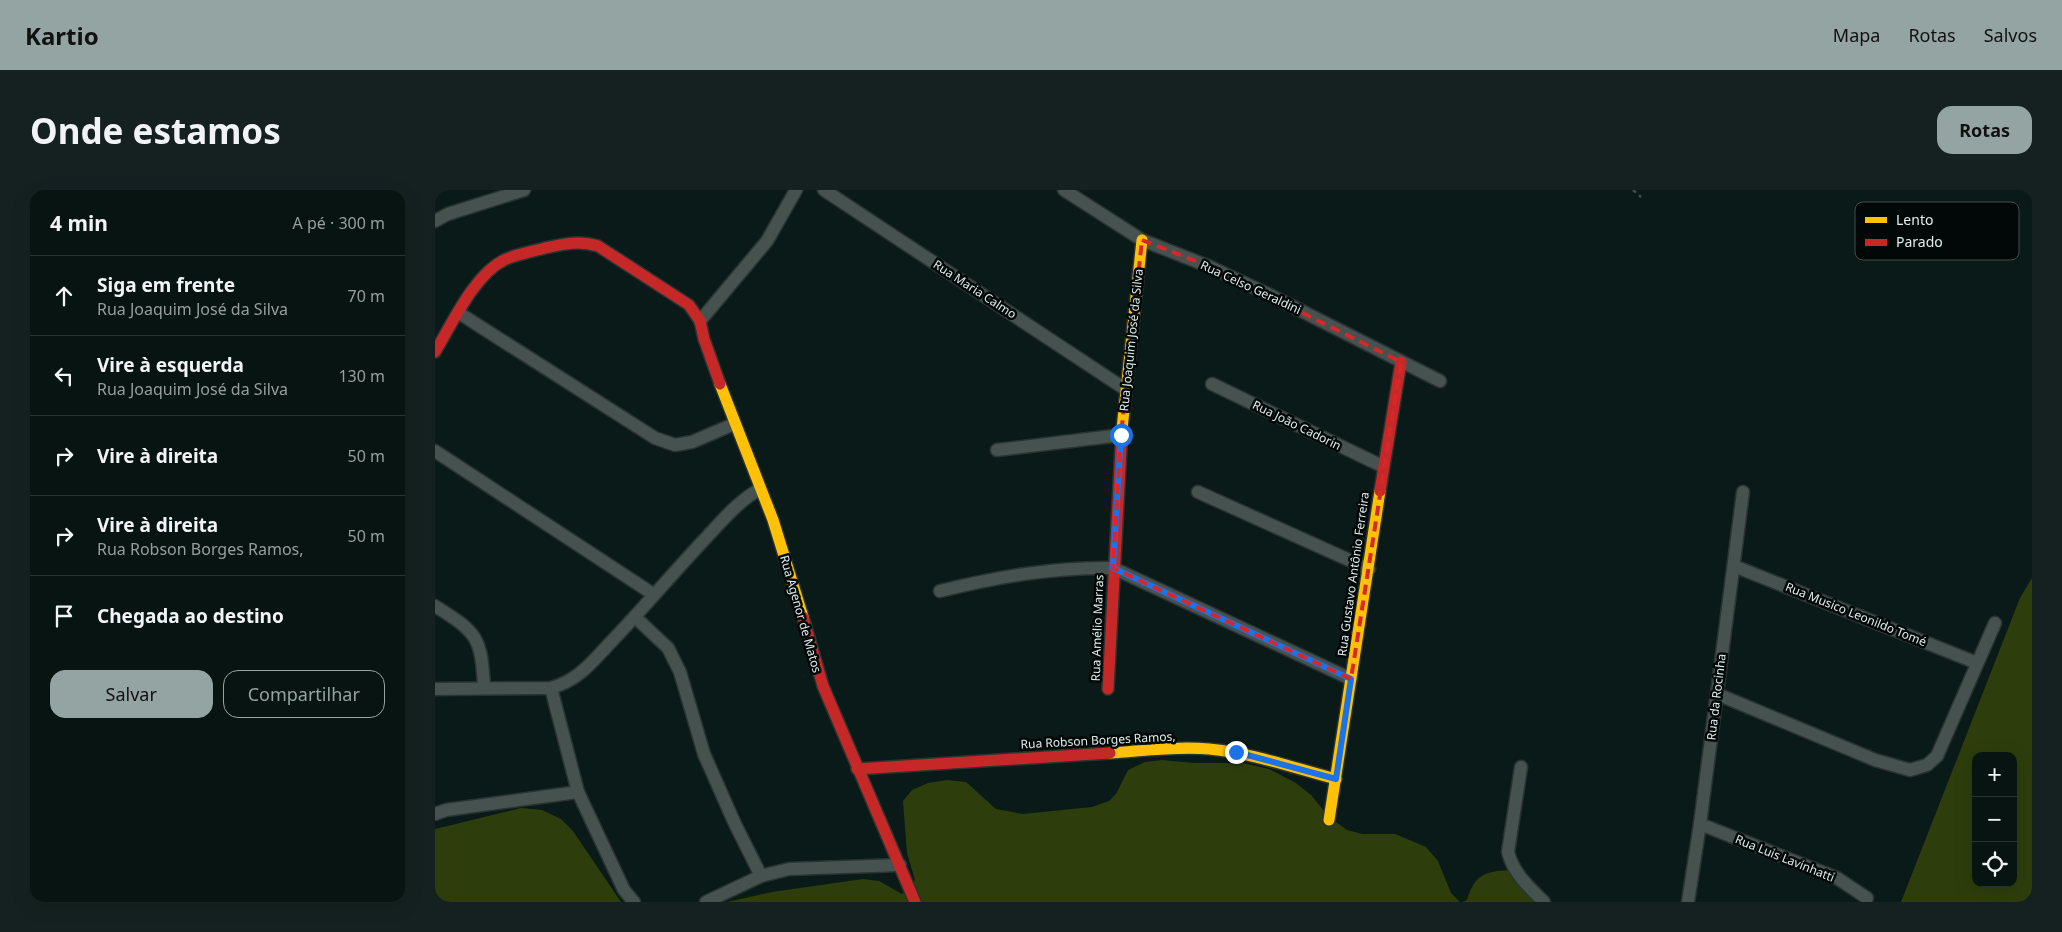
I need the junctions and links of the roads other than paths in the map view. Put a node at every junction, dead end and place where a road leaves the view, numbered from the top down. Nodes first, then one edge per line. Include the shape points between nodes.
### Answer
1 (524, 190) edge
2 (796, 190) edge
3 (825, 190) edge
4 (1064, 190) edge
5 (435, 221) edge
6 (1142, 240) junction
7 (459, 313) junction
8 (700, 321) junction
9 (435, 352) edge
10 (1401, 362) junction
11 (1440, 382) dead end
12 (1212, 384) dead end
13 (1125, 389) junction
14 (734, 424) junction
15 (1121, 435) junction
16 (435, 450) edge
17 (997, 450) dead end
18 (1382, 466) junction
19 (760, 489) junction
20 (1198, 492) dead end
21 (1743, 492) dead end
22 (1734, 566) junction
23 (1113, 568) junction
24 (1369, 569) junction
25 (940, 591) dead end
26 (653, 594) junction
27 (435, 606) edge
28 (635, 617) junction
29 (1995, 623) dead end
30 (1977, 663) junction
31 (1351, 679) junction
32 (484, 687) junction
33 (435, 688) edge
34 (551, 688) junction
35 (1109, 690) dead end
36 (1717, 694) junction
37 (1521, 767) dead end
38 (857, 769) junction
39 (1336, 779) junction
40 (578, 792) junction
41 (435, 814) edge
42 (1329, 820) dead end
43 (1700, 824) junction
44 (900, 865) junction
45 (761, 876) junction
46 (1867, 898) dead end
47 (634, 902) edge
48 (705, 902) edge
49 (915, 902) edge
50 (1544, 902) edge
51 (1688, 902) edge

1 - 5 street
2 - 8 street via 767,241
3 - 13 street, Rua Maria Calmo
4 - 6 street, Rua Celso Geraldini
6 - 10 street, Rua Celso Geraldini via 1216,270
6 - 13 street, Rua Joaquim José da Silva
7 - 8 street, Rua Agenor de Matos via 489,271 500,262 575,241 598,246 681,299
7 - 9 street, Rua Agenor de Matos
7 - 14 street via 655,438 675,445 692,442
8 - 14 street, Rua Agenor de Matos
10 - 11 street, Rua Celso Geraldini
10 - 18 street, Rua Gustavo Antônio Ferreira
12 - 18 street, Rua João Cadorin
13 - 15 street, Rua Joaquim José da Silva
14 - 19 street, Rua Agenor de Matos
15 - 17 street
15 - 23 street, Rua Joaquim José da Silva
16 - 26 street
18 - 24 street, Rua Gustavo Antônio Ferreira
19 - 26 street via 735,507
19 - 38 street, Rua Agenor de Matos via 785,557 823,686
20 - 24 street
21 - 22 street, Rua da Rocinha
22 - 30 street, Rua Musico Leonildo Tomé
22 - 36 street, Rua da Rocinha
23 - 25 street via 1039,571
23 - 31 street
23 - 35 street, Rua Amélio Marras
24 - 31 street, Rua Gustavo Antônio Ferreira
26 - 28 street
27 - 32 street via 460,622 476,638 482,657
28 - 34 street via 583,671 566,684
28 - 45 street via 668,648 680,672 704,754
29 - 30 street
30 - 36 street via 1937,756 1927,765 1910,770 1875,760
31 - 39 street, Rua Gustavo Antônio Ferreira
32 - 33 street
32 - 34 street
34 - 40 street
36 - 43 street, Rua da Rocinha
37 - 50 street via 1508,852 1518,876
38 - 39 street, Rua Robson Borges Ramos, via 1199,748 1236,752
38 - 44 street, Rua Agenor de Matos
39 - 42 street, Rua Gustavo Antônio Ferreira
40 - 41 street
40 - 47 street via 624,890
43 - 46 street, Rua Luis Lavinhatti via 1837,878
43 - 51 street, Rua da Rocinha
44 - 45 street via 789,870
44 - 49 street, Rua Agenor de Matos
45 - 48 street

